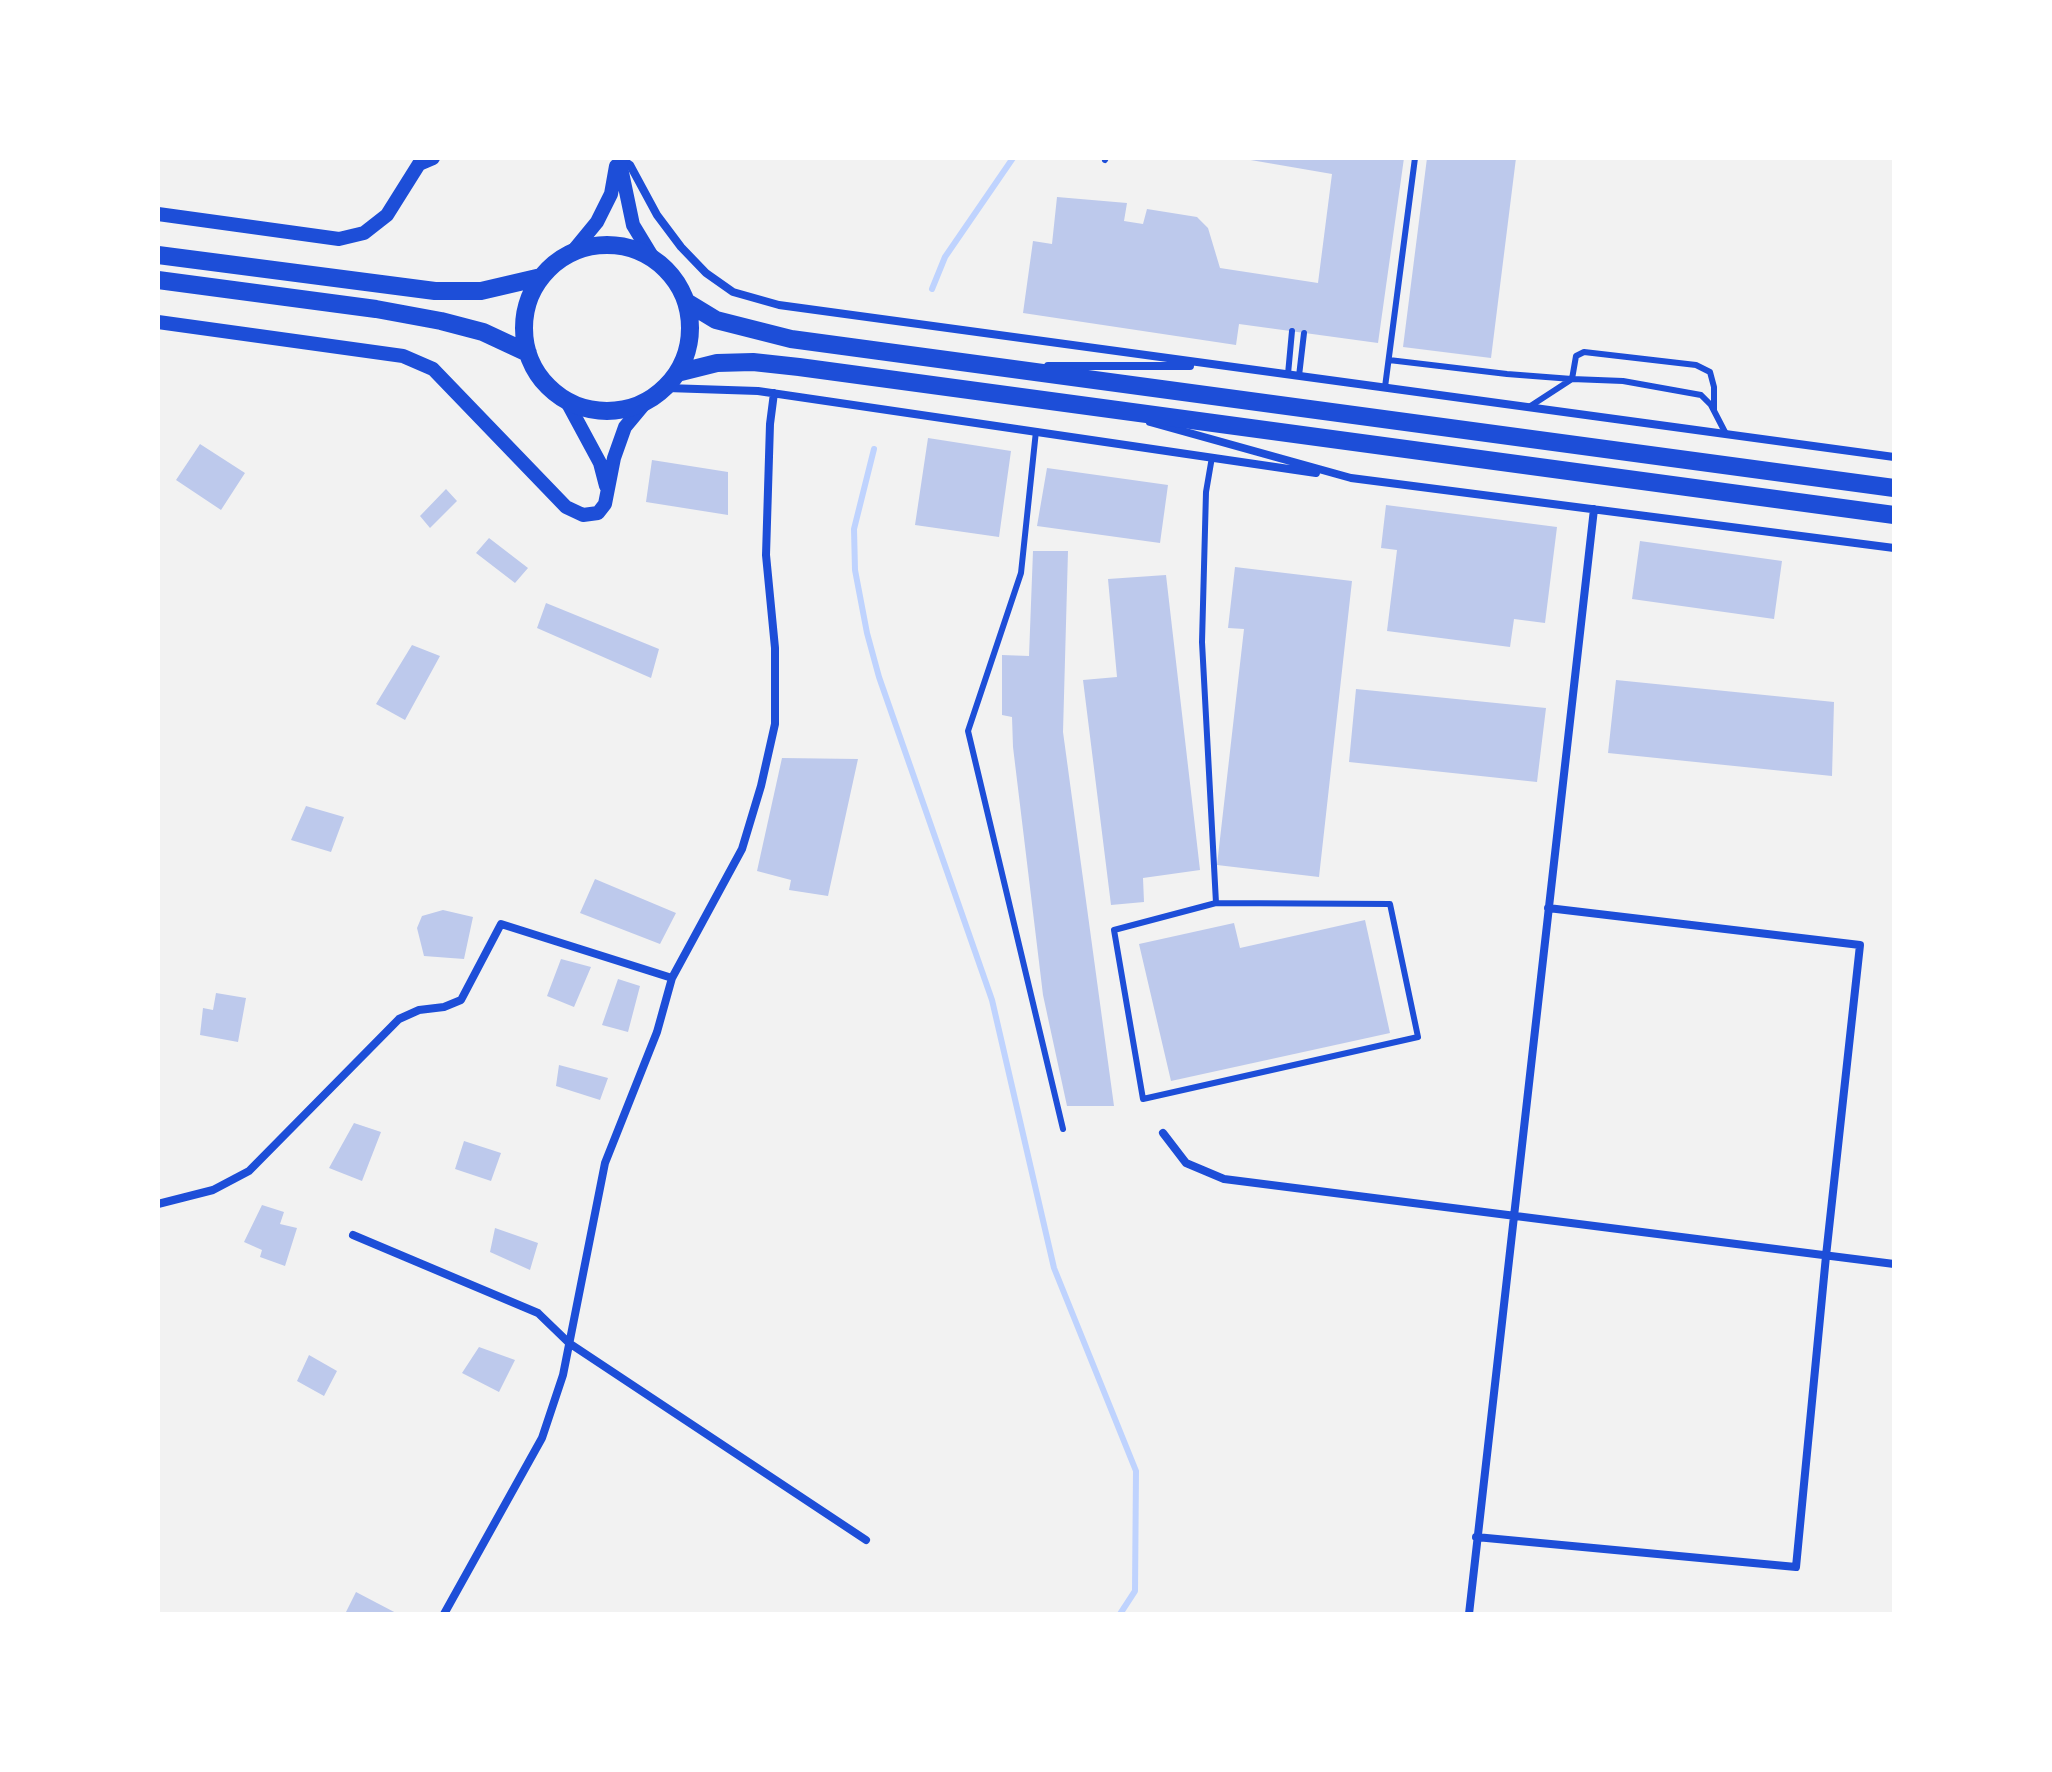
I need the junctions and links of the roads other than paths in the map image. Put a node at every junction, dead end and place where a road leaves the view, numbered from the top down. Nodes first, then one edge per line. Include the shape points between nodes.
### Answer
1 (619, 158) edge
2 (1415, 158) edge
3 (424, 160) edge
4 (158, 214) edge
5 (574, 250) junction
6 (158, 255) edge
7 (653, 258) junction
8 (541, 277) junction
9 (158, 280) edge
10 (688, 303) junction
11 (158, 322) edge
12 (1292, 331) dead end
13 (1304, 333) dead end
14 (528, 353) junction
15 (1389, 360) junction
16 (992, 366) junction
17 (1223, 366) junction
18 (1288, 374) junction
19 (1299, 376) junction
20 (1572, 379) junction
21 (672, 380) junction
22 (1385, 387) junction
23 (774, 393) junction
24 (566, 400) junction
25 (645, 403) junction
26 (1095, 407) junction
27 (1528, 407) junction
28 (1714, 410) junction
29 (1036, 431) junction
30 (1726, 434) junction
31 (1212, 457) junction
32 (1894, 457) edge
33 (1351, 478) junction
34 (1894, 488) edge
35 (608, 494) junction
36 (1594, 509) junction
37 (1894, 515) edge
38 (1894, 548) edge
39 (1216, 903) junction
40 (1548, 908) junction
41 (672, 978) junction
42 (1063, 1129) dead end
43 (1163, 1133) dead end
44 (158, 1204) edge
45 (1514, 1217) junction
46 (353, 1235) dead end
47 (1826, 1256) junction
48 (1894, 1264) edge
49 (569, 1343) junction
50 (1476, 1537) junction
51 (866, 1540) dead end
52 (444, 1614) edge
53 (1469, 1614) edge

1 - 5 street via 611,194
1 - 7 street via 633,225
1 - 17 street via 630,165 681,247 733,292 779,305
2 - 15 lane
3 - 4 street via 387,215 364,233 339,239
5 - 7 highway via 597,244 632,247
5 - 8 highway
6 - 8 highway via 435,291 481,291
7 - 10 highway via 675,277
8 - 14 highway via 523,317
9 - 14 highway via 441,321 483,332
10 - 16 highway via 716,320 751,331
10 - 21 highway via 692,330 685,361
11 - 35 street via 403,356 433,369 566,507 583,515 598,513
12 - 18 lane
13 - 19 lane
14 - 24 highway via 532,366
15 - 20 lane
15 - 22 lane
16 - 17 street
16 - 34 highway
17 - 18 street
18 - 19 street
19 - 22 street
20 - 27 lane
20 - 28 lane via 1623,381 1701,395
20 - 28 lane via 1576,356 1584,352 1696,365 1710,372
21 - 23 street
21 - 25 highway
21 - 26 highway via 717,363 753,362
22 - 27 street
23 - 29 street
23 - 41 street via 766,555 775,648 775,724 742,849
24 - 25 highway via 605,412
24 - 35 street via 600,463
25 - 35 street via 625,427
26 - 33 street
26 - 37 highway
27 - 30 street
28 - 30 lane
29 - 31 street
29 - 42 lane via 1021,573 968,731
30 - 32 street
31 - 33 street
31 - 39 lane via 1206,492 1202,642
33 - 36 street
36 - 38 street
36 - 40 street
39 - 39 lane via 1114,930 1143,1099 1418,1037 1390,904
40 - 45 street
40 - 47 street via 1860,945
41 - 44 street via 501,924 461,1000 399,1019 249,1171 213,1190
41 - 49 street via 657,1032 605,1163
43 - 45 street via 1186,1163 1224,1179
45 - 47 street
45 - 50 street
46 - 49 street via 538,1313
47 - 48 street
47 - 50 street via 1796,1567
49 - 51 street
49 - 52 street via 542,1438
50 - 53 street

